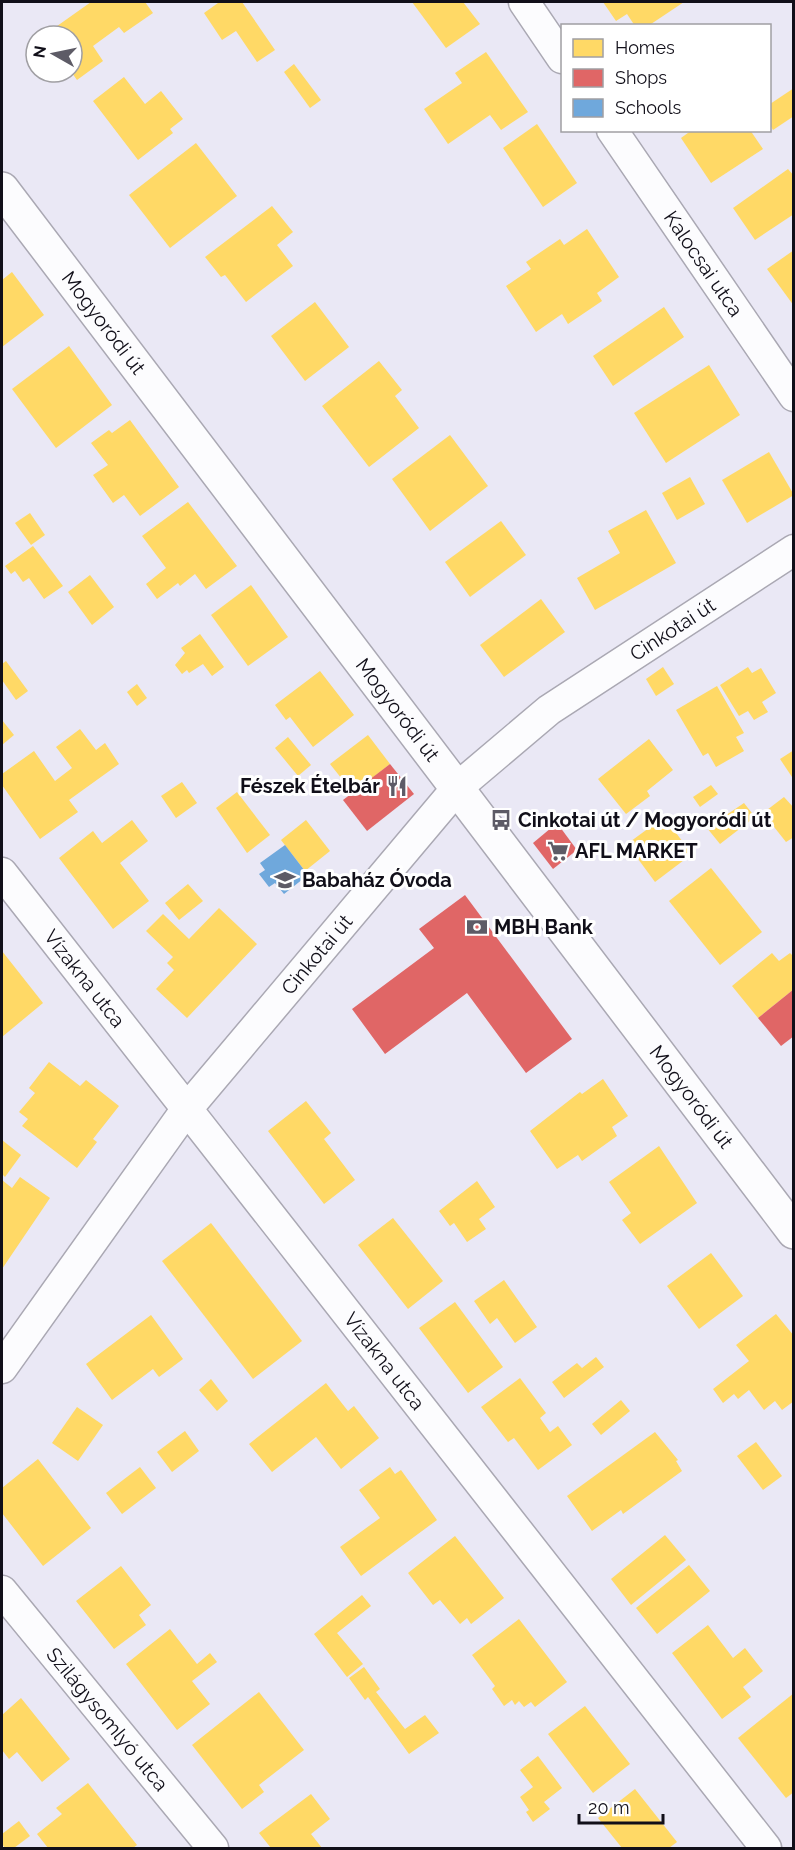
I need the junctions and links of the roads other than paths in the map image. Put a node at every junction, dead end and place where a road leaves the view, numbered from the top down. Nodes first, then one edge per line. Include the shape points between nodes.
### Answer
1 (524, 2) edge
2 (561, 57) edge
3 (613, 132) edge
4 (2, 189) edge
5 (794, 396) edge
6 (794, 550) edge
7 (458, 787) junction
8 (2, 873) edge
9 (186, 1110) junction
10 (794, 1232) edge
11 (2, 1368) edge
12 (2, 1591) edge
13 (213, 1848) edge
14 (766, 1848) edge

1 - 2 street
3 - 5 street, Kalocsai utca
4 - 7 street, Mogyoródi út
6 - 7 street, Cinkotai út via 549,710
7 - 9 street, Cinkotai út
7 - 10 street, Mogyoródi út
8 - 9 street, Vízakna utca
9 - 11 street, Cinkotai út
9 - 14 street, Vízakna utca
12 - 13 street, Szilágysomlyó utca

